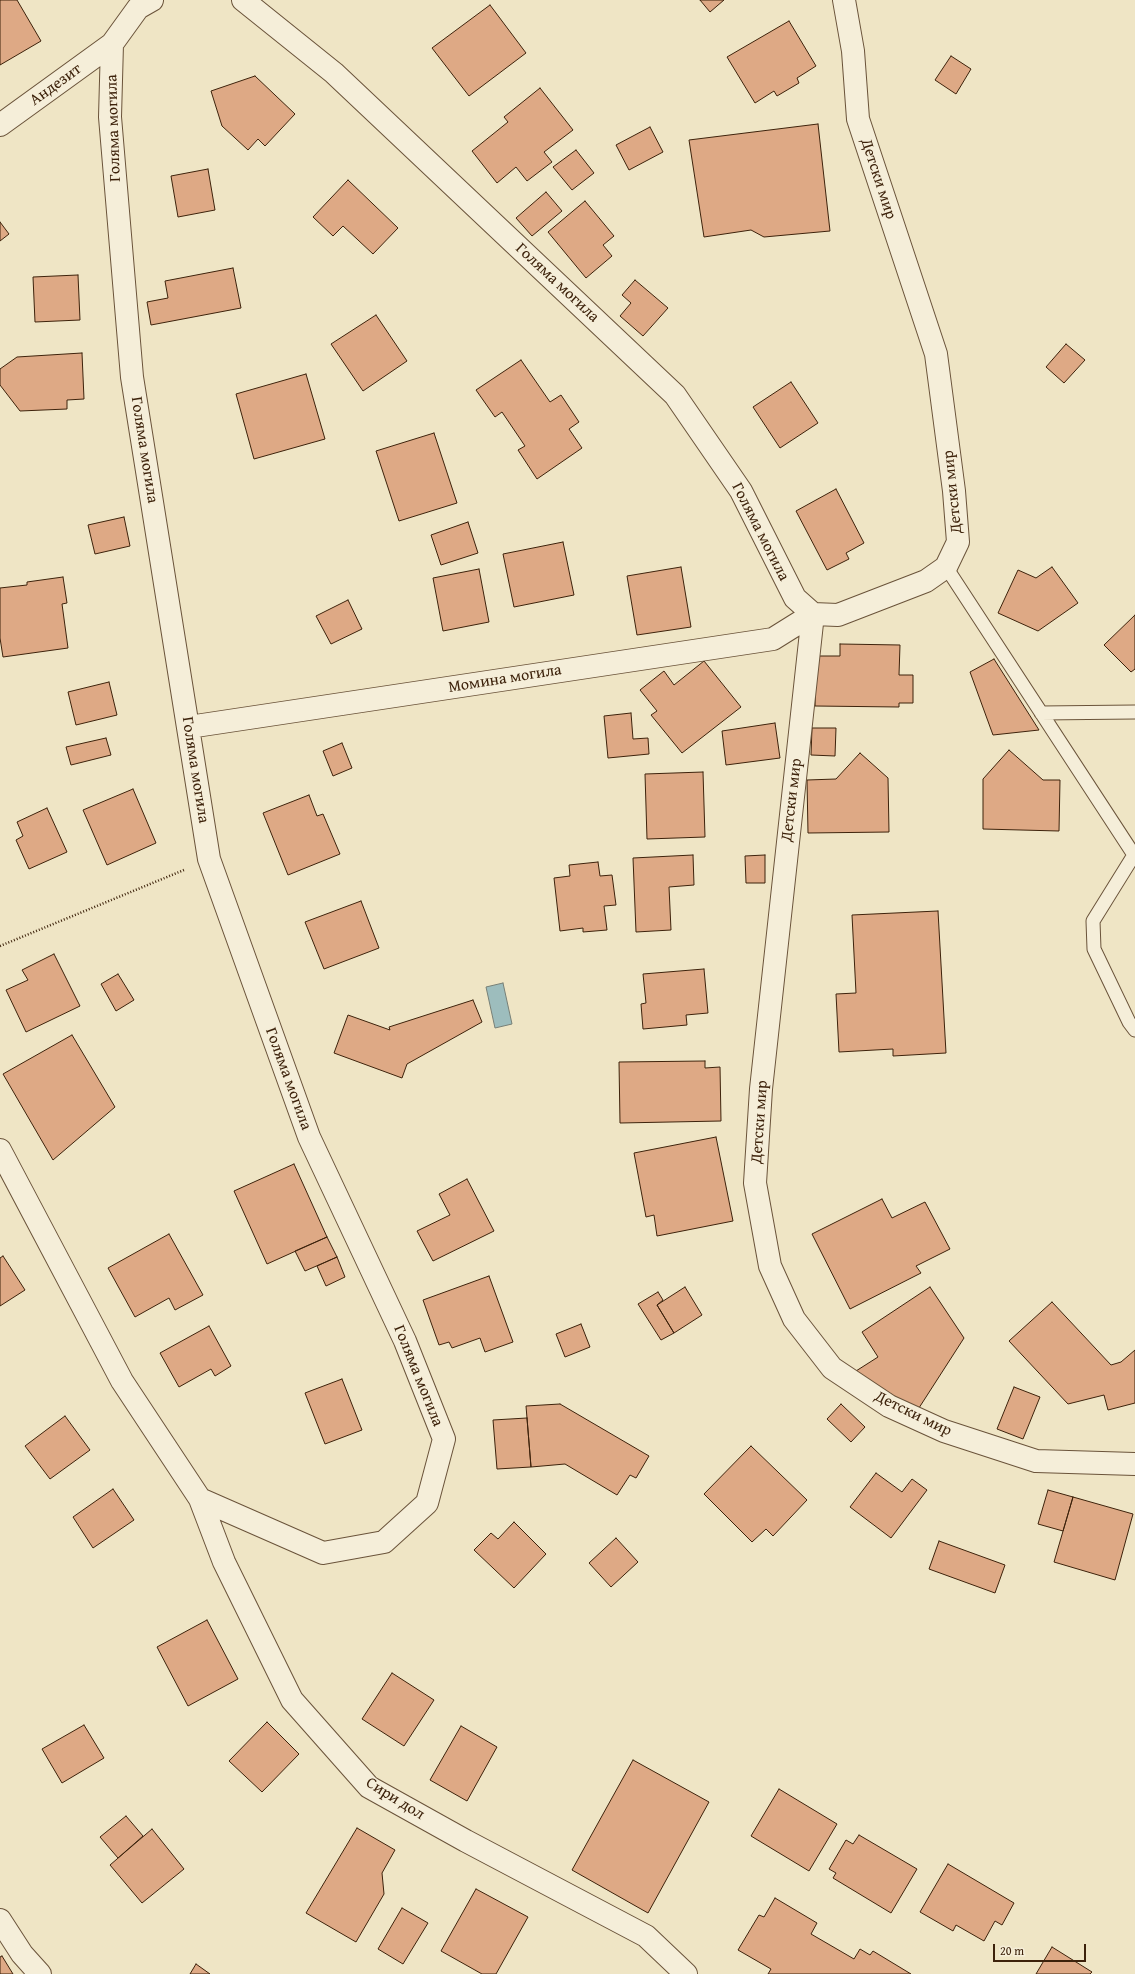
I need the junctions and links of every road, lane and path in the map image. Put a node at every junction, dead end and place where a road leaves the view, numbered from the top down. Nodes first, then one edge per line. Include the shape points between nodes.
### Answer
1 (152, 0) edge
2 (243, 0) edge
3 (844, 0) edge
4 (112, 44) junction
5 (0, 125) edge
6 (946, 567) junction
7 (813, 614) junction
8 (1135, 712) edge
9 (1041, 713) junction
10 (189, 727) junction
11 (209, 860) junction
12 (0, 946) edge
13 (1135, 1030) edge
14 (0, 1150) edge
15 (1135, 1464) edge
16 (200, 1500) junction
17 (0, 1920) edge
18 (40, 1974) edge
19 (686, 1974) edge

1 - 4 street via 138,8
2 - 7 street, Голяма могила via 334,73 675,395 742,491 795,598
3 - 6 street, Детски мир via 858,119 936,354 958,542
4 - 5 street, Андезит
4 - 10 street, Голяма могила via 110,117 132,377
6 - 7 street, Детски мир via 926,581 838,615
6 - 9 lane
7 - 10 street, Момина могила via 773,639
7 - 15 street, Детски мир via 761,1089 755,1183 770,1266 794,1319 832,1368 889,1406 944,1431 1036,1460
8 - 9 lane
9 - 13 lane via 1134,855 1093,921 1094,949 1128,1022
10 - 11 street, Голяма могила
11 - 12 path
11 - 16 street, Голяма могила via 309,1137 405,1341 444,1439 427,1503 384,1542 323,1553
14 - 16 street via 122,1381
16 - 19 street, Сири дол via 224,1562 292,1700 368,1787 646,1936
17 - 18 street via 22,1954

